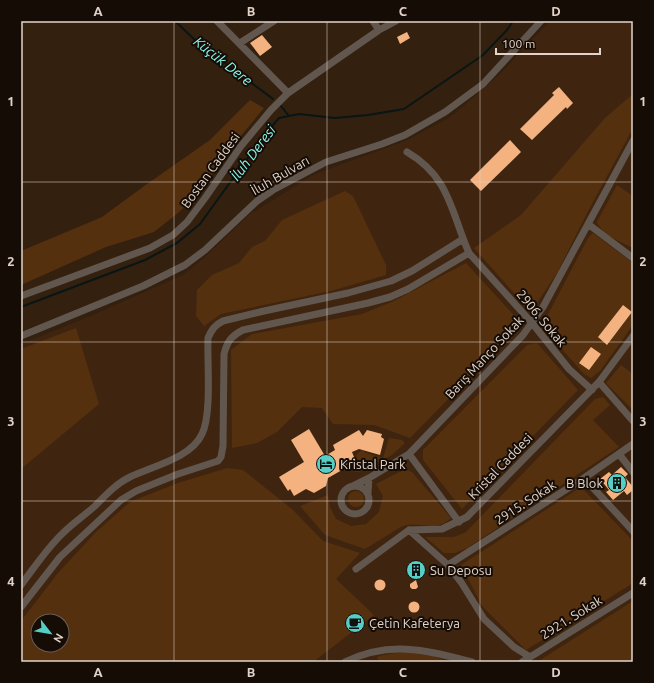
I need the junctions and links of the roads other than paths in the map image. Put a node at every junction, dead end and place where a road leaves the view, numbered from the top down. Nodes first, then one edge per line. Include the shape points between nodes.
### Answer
1 (217, 21) edge
2 (274, 21) edge
3 (373, 21) edge
4 (396, 21) edge
5 (541, 21) edge
6 (379, 30) junction
7 (240, 43) junction
8 (288, 93) junction
9 (633, 141) edge
10 (407, 152) dead end
11 (588, 224) junction
12 (463, 239) junction
13 (469, 253) junction
14 (633, 258) edge
15 (21, 296) edge
16 (532, 323) junction
17 (21, 336) edge
18 (633, 336) edge
19 (599, 382) junction
20 (592, 390) junction
21 (633, 421) edge
22 (633, 444) edge
23 (409, 454) junction
24 (619, 454) junction
25 (633, 472) edge
26 (369, 478) junction
27 (584, 478) junction
28 (351, 486) junction
29 (368, 493) junction
30 (459, 522) junction
31 (409, 530) junction
32 (633, 531) edge
33 (448, 565) junction
34 (356, 569) dead end
35 (21, 585) edge
36 (633, 593) edge
37 (21, 607) edge
38 (530, 657) junction
39 (345, 662) edge
40 (472, 662) edge
41 (522, 662) edge

1 - 7 street
2 - 7 street
3 - 6 street
4 - 6 street, Bostan Caddesi
5 - 17 street, İluh Bulvarı via 483,84 445,112 405,135 326,162 273,190 257,201 205,250 185,265 143,286
6 - 8 street, Bostan Caddesi
7 - 8 street
8 - 15 street, Bostan Caddesi via 241,146 187,222 173,235 150,248
9 - 11 street, Barış Manço Sokak
10 - 12 street via 428,167 444,187
11 - 14 street
11 - 16 street, Barış Manço Sokak
12 - 13 street
12 - 35 street via 391,281 218,323 208,338 207,411 205,428 200,438 188,451 176,458 129,477 118,485 63,533
13 - 16 street, 2906. Sokak
13 - 37 street via 390,297 243,330 232,336 224,354 222,457 218,461 136,491 121,500 60,557
16 - 20 street, 2906. Sokak via 569,368
16 - 23 street, Barış Manço Sokak
18 - 19 street, Kristal Caddesi
19 - 20 street, Kristal Caddesi
19 - 21 street
20 - 30 street, Kristal Caddesi via 467,517
22 - 24 street, 2915. Sokak
23 - 26 street, Barış Manço Sokak
23 - 30 street
24 - 25 street
24 - 27 street, 2915. Sokak
26 - 28 street, Barış Manço Sokak
26 - 29 street
27 - 32 street
27 - 33 street, 2915. Sokak
28 - 29 street via 361,487
28 - 29 street via 342,497 343,506 350,513 358,514 366,510 370,502
30 - 31 street, Kristal Caddesi via 442,529
31 - 33 street
31 - 34 street
33 - 38 street via 484,619 514,647
36 - 38 street, 2921. Sokak
38 - 41 street, 2921. Sokak
39 - 40 street via 359,655 400,648 426,650

